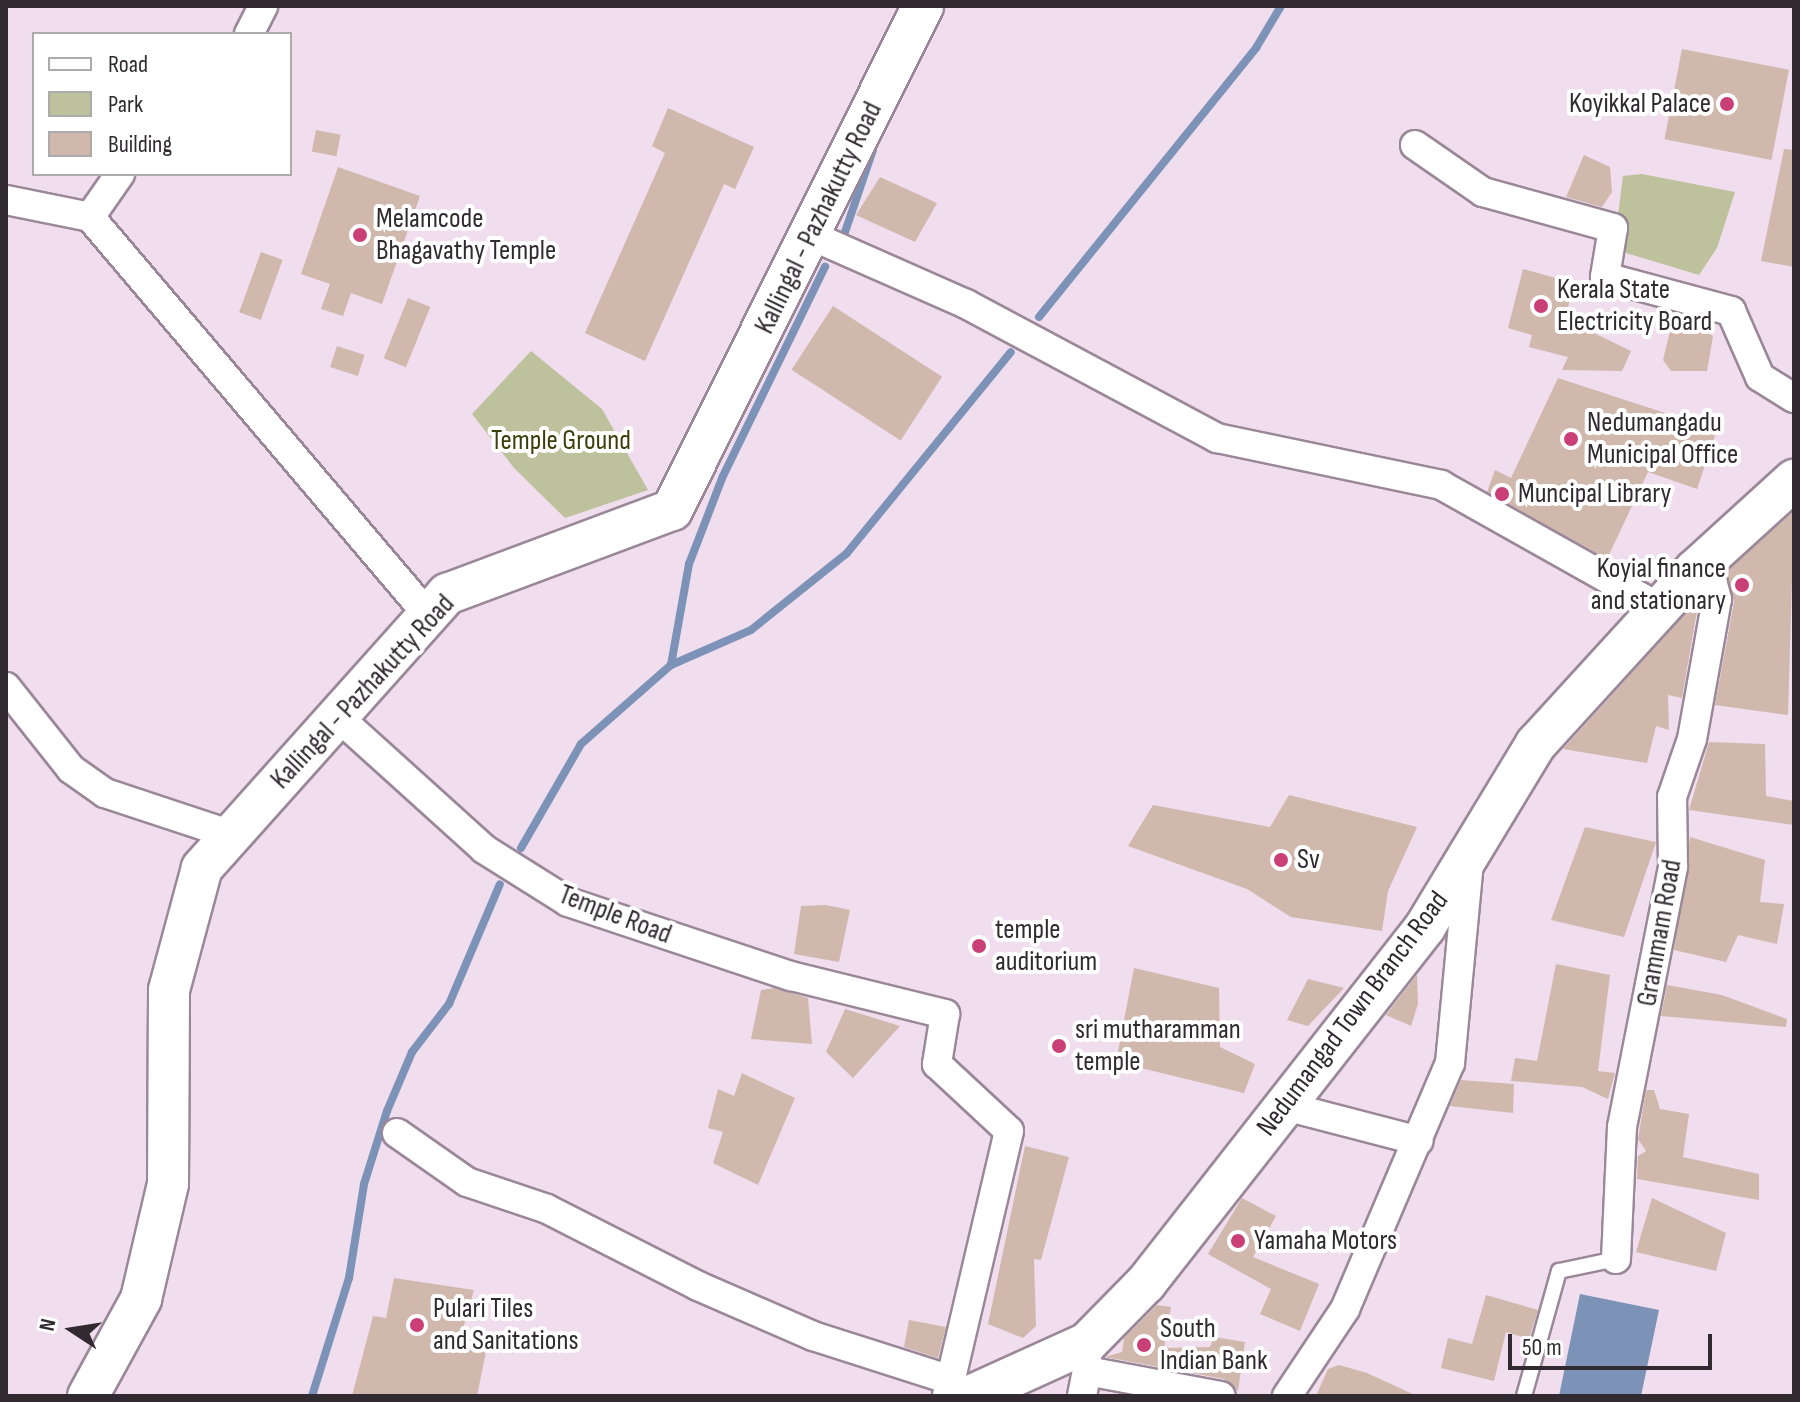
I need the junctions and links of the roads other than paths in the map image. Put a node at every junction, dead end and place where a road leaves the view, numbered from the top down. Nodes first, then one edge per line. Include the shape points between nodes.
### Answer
1 (263, 6) edge
2 (923, 6) edge
3 (250, 32) edge
4 (1415, 145) dead end
5 (119, 176) edge
6 (6, 200) edge
7 (90, 217) junction
8 (812, 236) junction
9 (1794, 398) edge
10 (1794, 480) edge
11 (1695, 570) junction
12 (1660, 608) junction
13 (428, 615) junction
14 (6, 687) edge
15 (337, 716) junction
16 (232, 835) junction
17 (1470, 853) junction
18 (1285, 1106) junction
19 (397, 1133) dead end
20 (1419, 1141) junction
21 (1616, 1259) joint
22 (1085, 1370) edge
23 (956, 1391) edge
24 (88, 1396) edge
25 (1221, 1396) edge
26 (1287, 1396) edge
27 (1524, 1396) edge

1 - 3 street
2 - 8 main road, Kallingal - Pazhakutty Road
4 - 9 street via 1483,192 1613,228 1605,277 1731,311 1760,377
5 - 7 street
6 - 7 street
7 - 13 street
8 - 12 street via 966,304 1217,438 1441,485
8 - 13 main road, Kallingal - Pazhakutty Road via 672,510 447,594
10 - 11 main road, Nedumangad Town Branch Road
11 - 12 main road, Nedumangad Town Branch Road
11 - 21 street, Grammam Road via 1717,599 1692,739 1672,797 1673,866 1622,1127
12 - 17 main road, Nedumangad Town Branch Road via 1536,744
13 - 15 main road, Kallingal - Pazhakutty Road
14 - 16 street via 71,769 105,793
15 - 16 main road, Kallingal - Pazhakutty Road
15 - 23 street, Temple Road via 484,849 568,902 791,976 945,1014 937,1064 1009,1131
16 - 24 main road, Kallingal - Pazhakutty Road via 202,868 169,990 168,1184 141,1299
17 - 18 main road, Nedumangad Town Branch Road via 1425,927
17 - 20 street via 1450,1063
18 - 20 street
18 - 22 main road, Nedumangad Town Branch Road
19 - 23 street via 467,1182 547,1209 698,1286
20 - 26 street via 1345,1309
21 - 27 lane via 1559,1271
22 - 23 main road, Nedumangad Town Branch Road
22 - 25 street

